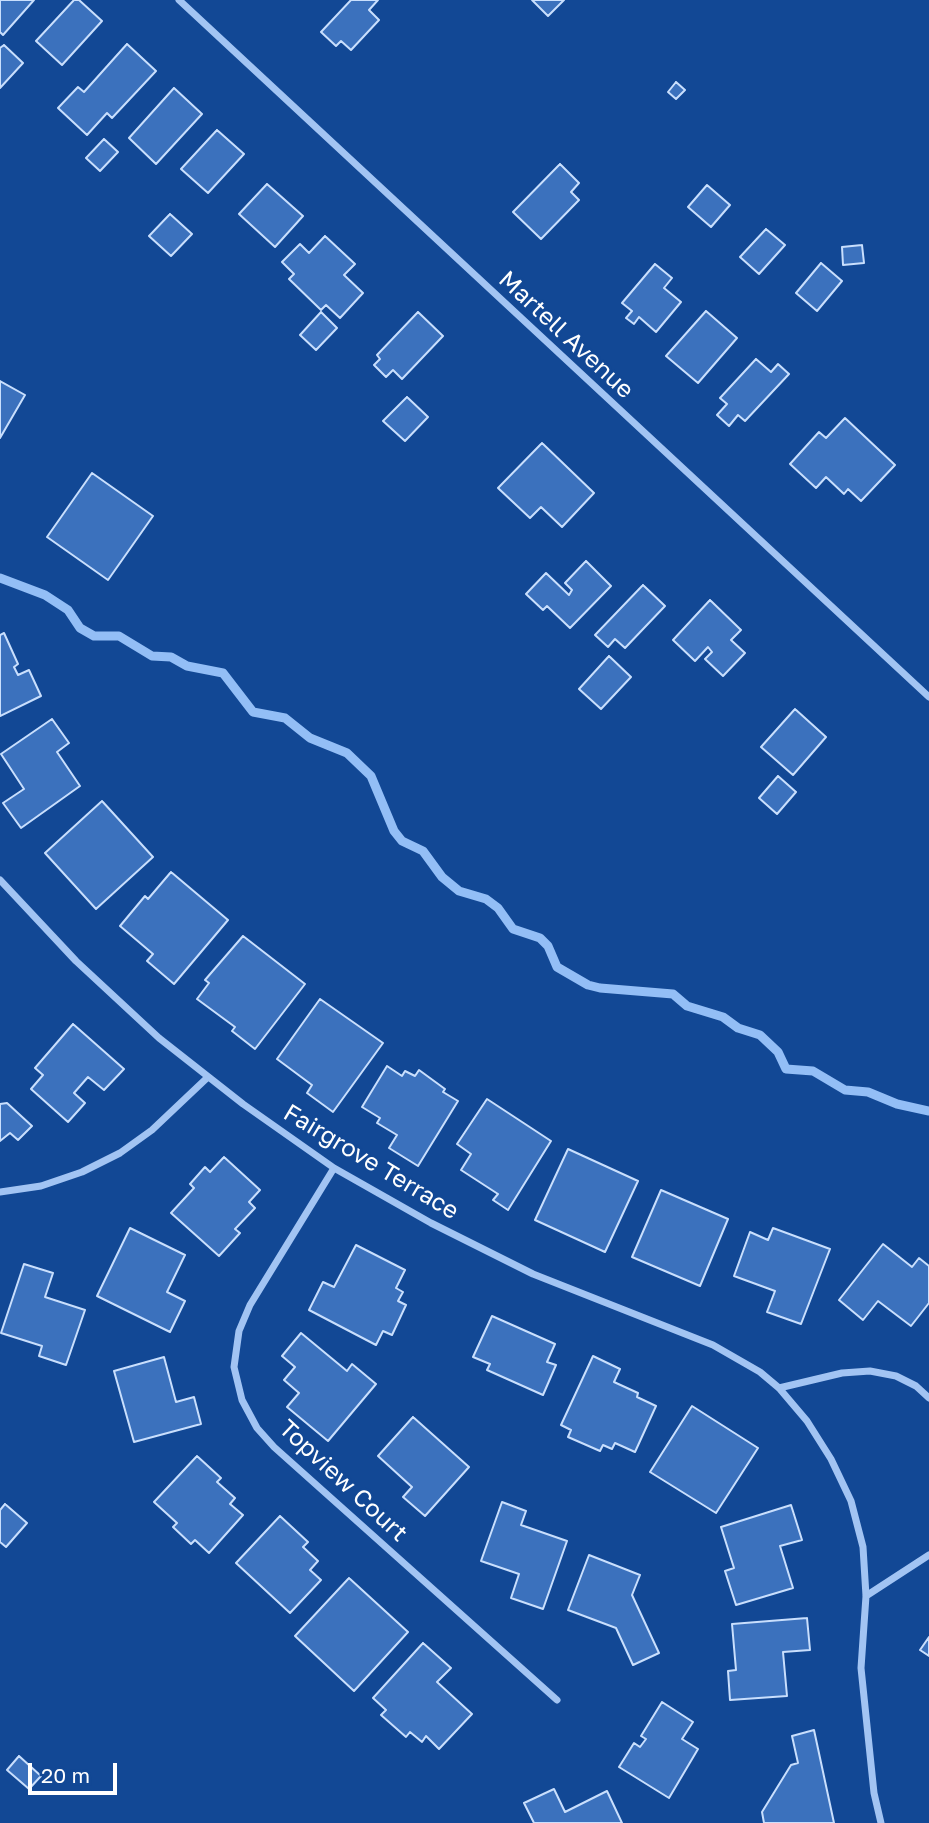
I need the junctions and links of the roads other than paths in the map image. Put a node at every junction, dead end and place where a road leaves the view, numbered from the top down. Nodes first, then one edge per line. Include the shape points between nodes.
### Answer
1 (179, 0) edge
2 (929, 697) edge
3 (0, 880) edge
4 (208, 1077) junction
5 (334, 1168) junction
6 (0, 1192) edge
7 (779, 1388) junction
8 (929, 1398) edge
9 (929, 1555) edge
10 (866, 1596) junction
11 (557, 1700) dead end
12 (881, 1823) edge

1 - 2 street, Martell Avenue
3 - 4 street, Fairgrove Terrace via 75,961
4 - 5 street, Fairgrove Terrace
4 - 6 street via 152,1130 120,1153 41,1186
5 - 7 street, Fairgrove Terrace via 533,1274 713,1345
5 - 11 street, Topview Court via 239,1331 234,1367 242,1400 274,1447
7 - 8 street via 870,1371 896,1376
7 - 10 street, Fairgrove Terrace via 807,1421 851,1502 863,1547
9 - 10 street
10 - 12 street, Fairgrove Terrace via 861,1668

